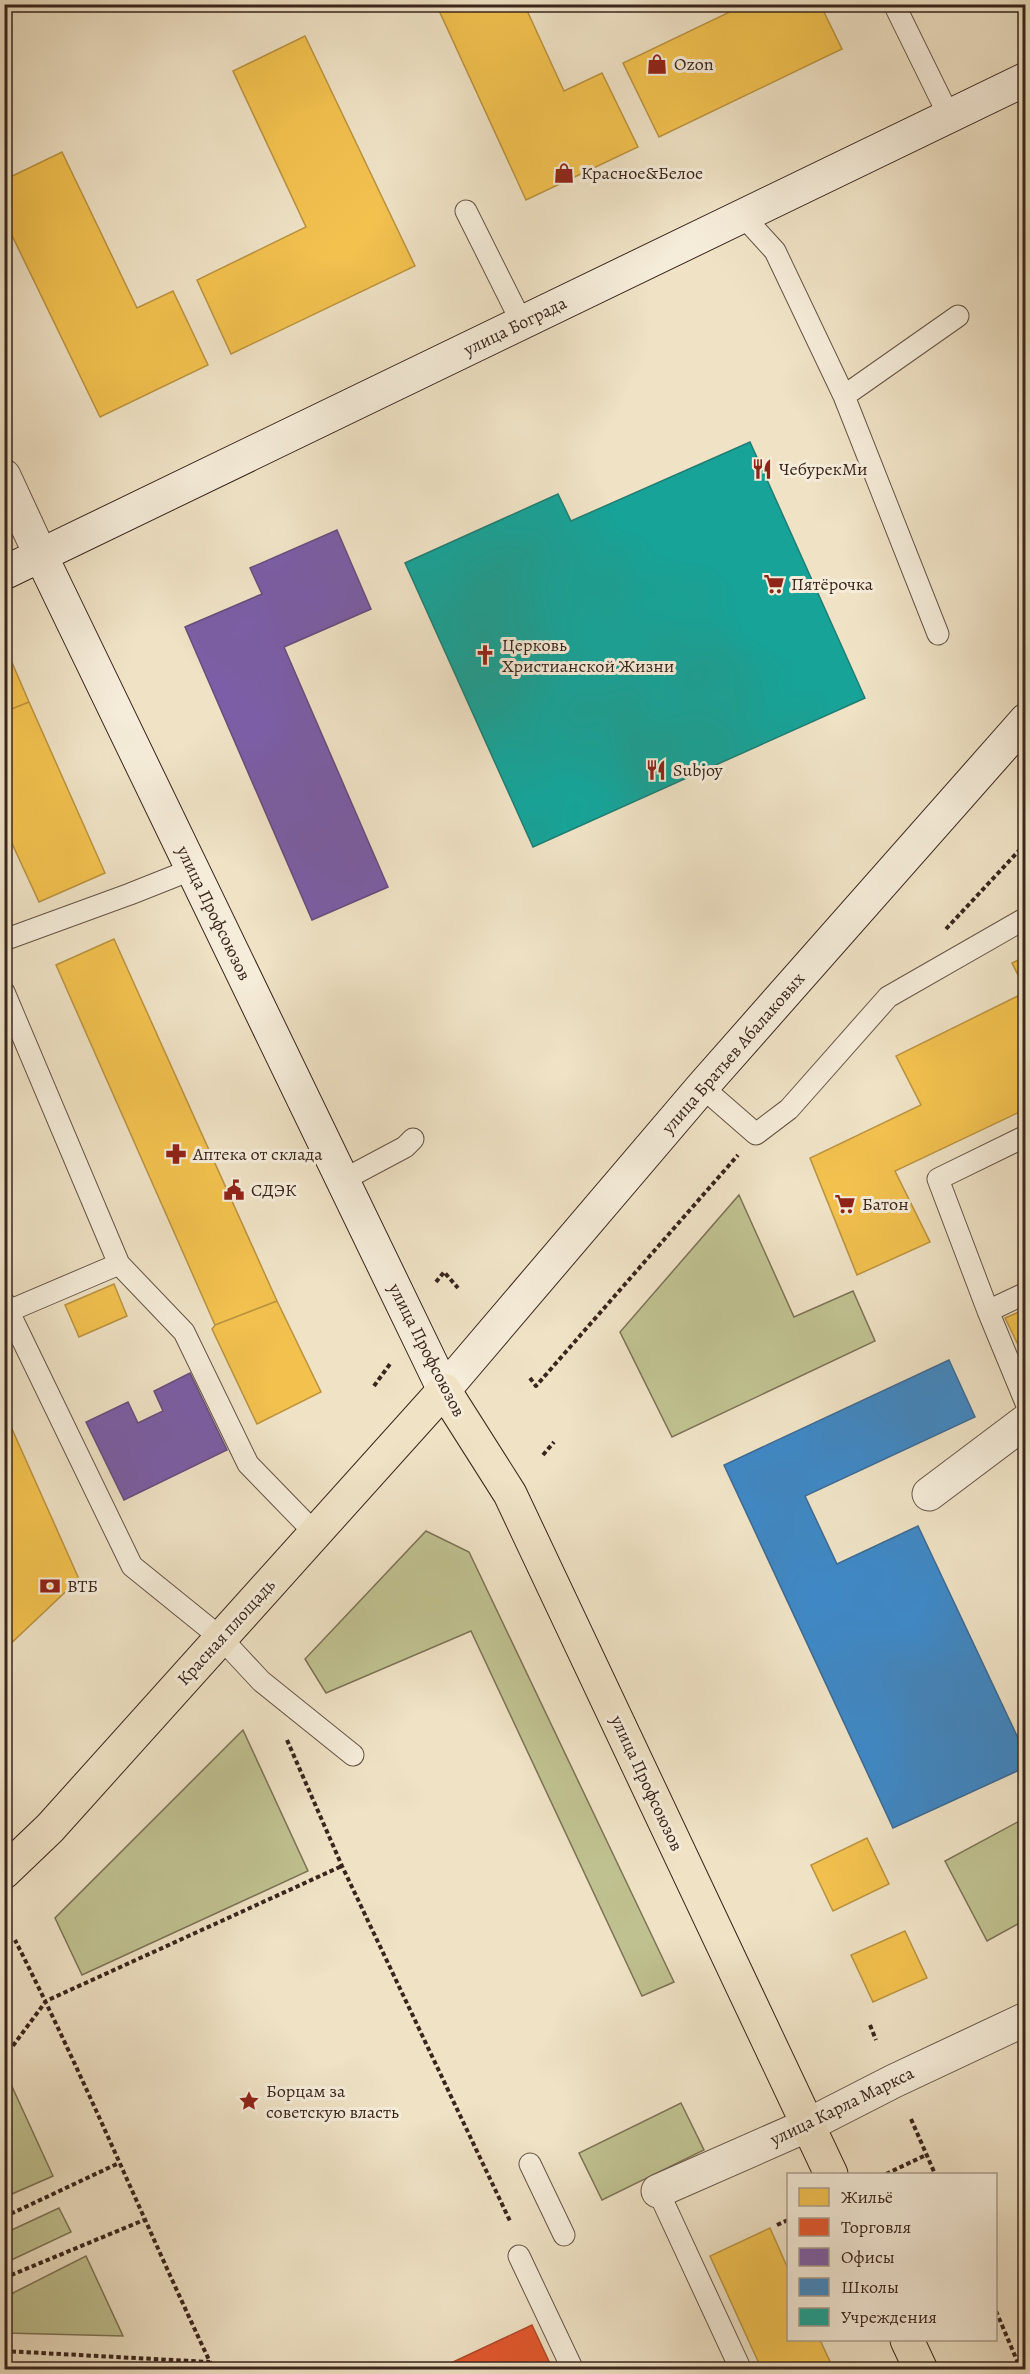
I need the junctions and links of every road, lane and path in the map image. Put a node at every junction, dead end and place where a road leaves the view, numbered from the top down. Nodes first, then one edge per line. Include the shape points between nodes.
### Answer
1 (894, 4) edge
2 (1026, 79) edge
3 (949, 116) junction
4 (466, 212) dead end
5 (743, 216) junction
6 (958, 316) dead end
7 (522, 323) junction
8 (844, 396) junction
9 (4, 476) edge
10 (41, 556) junction
11 (4, 573) edge
12 (938, 634) dead end
13 (1026, 720) edge
14 (193, 869) junction
15 (1026, 918) edge
16 (4, 940) edge
17 (4, 992) edge
18 (702, 1087) junction
19 (1026, 1136) edge
20 (413, 1139) dead end
21 (343, 1179) junction
22 (119, 1264) junction
23 (436, 1282) dead end
24 (458, 1288) dead end
25 (1026, 1293) edge
26 (6, 1308) edge
27 (988, 1311) junction
28 (390, 1364) dead end
29 (530, 1378) dead end
30 (374, 1386) dead end
31 (536, 1386) dead end
32 (444, 1390) junction
33 (1026, 1403) edge
34 (1026, 1421) edge
35 (554, 1442) dead end
36 (543, 1455) dead end
37 (929, 1494) dead end
38 (315, 1533) junction
39 (221, 1638) junction
40 (285, 1735) dead end
41 (353, 1755) dead end
42 (342, 1866) junction
43 (4, 1872) edge
44 (15, 1940) dead end
45 (46, 2001) junction
46 (1026, 2019) edge
47 (870, 2025) dead end
48 (876, 2040) dead end
49 (4, 2058) edge
50 (911, 2119) dead end
51 (808, 2124) junction
52 (926, 2155) junction
53 (119, 2163) junction
54 (530, 2164) dead end
55 (830, 2173) edge
56 (890, 2173) edge
57 (934, 2173) edge
58 (658, 2191) joint
59 (4, 2217) edge
60 (144, 2220) junction
61 (510, 2221) dead end
62 (787, 2221) edge
63 (777, 2225) dead end
64 (564, 2235) dead end
65 (519, 2256) dead end
66 (4, 2278) edge
67 (997, 2314) edge
68 (907, 2341) edge
69 (4, 2351) edge
70 (573, 2370) edge
71 (741, 2370) edge
72 (921, 2370) edge
73 (1021, 2370) edge

1 - 3 lane
2 - 3 street, улица Бограда
3 - 5 street, улица Бограда
4 - 7 lane
5 - 7 street, улица Бограда
5 - 8 lane via 775,251
6 - 8 lane
7 - 10 street, улица Бограда
8 - 12 lane
9 - 10 street, улица Профсоюзов
10 - 11 street, улица Бограда
10 - 14 street, улица Профсоюзов
13 - 18 street, улица Братьев Абалаковых
14 - 16 lane
14 - 21 street, улица Профсоюзов
15 - 18 lane via 888,997 789,1109 756,1134
17 - 22 lane
18 - 32 street, улица Братьев Абалаковых
19 - 27 lane via 938,1179
20 - 21 lane
21 - 32 street, улица Профсоюзов
22 - 26 lane
22 - 38 lane via 184,1332 248,1464
23 - 24 path via 444,1272
25 - 27 lane
26 - 39 lane via 132,1566
27 - 33 lane
28 - 30 path
29 - 31 path
32 - 38 main road, Красная площадь
32 - 51 main road, улица Профсоюзов via 510,1494
34 - 37 street
35 - 36 path
38 - 39 main road, Красная площадь
39 - 41 lane via 261,1681
39 - 43 main road, Красная площадь via 50,1828
40 - 42 path
42 - 45 path
42 - 61 path
44 - 45 path
45 - 49 path
45 - 53 path
46 - 51 street, улица Карла Маркса
47 - 48 path
50 - 52 path
51 - 55 main road, улица Профсоюзов
51 - 58 street, улица Карла Маркса
52 - 56 path
52 - 57 path
53 - 59 path
53 - 60 path
54 - 64 lane
58 - 71 lane
60 - 66 path
60 - 69 path via 210,2362
62 - 63 path
65 - 70 lane
67 - 73 path
68 - 72 main road

